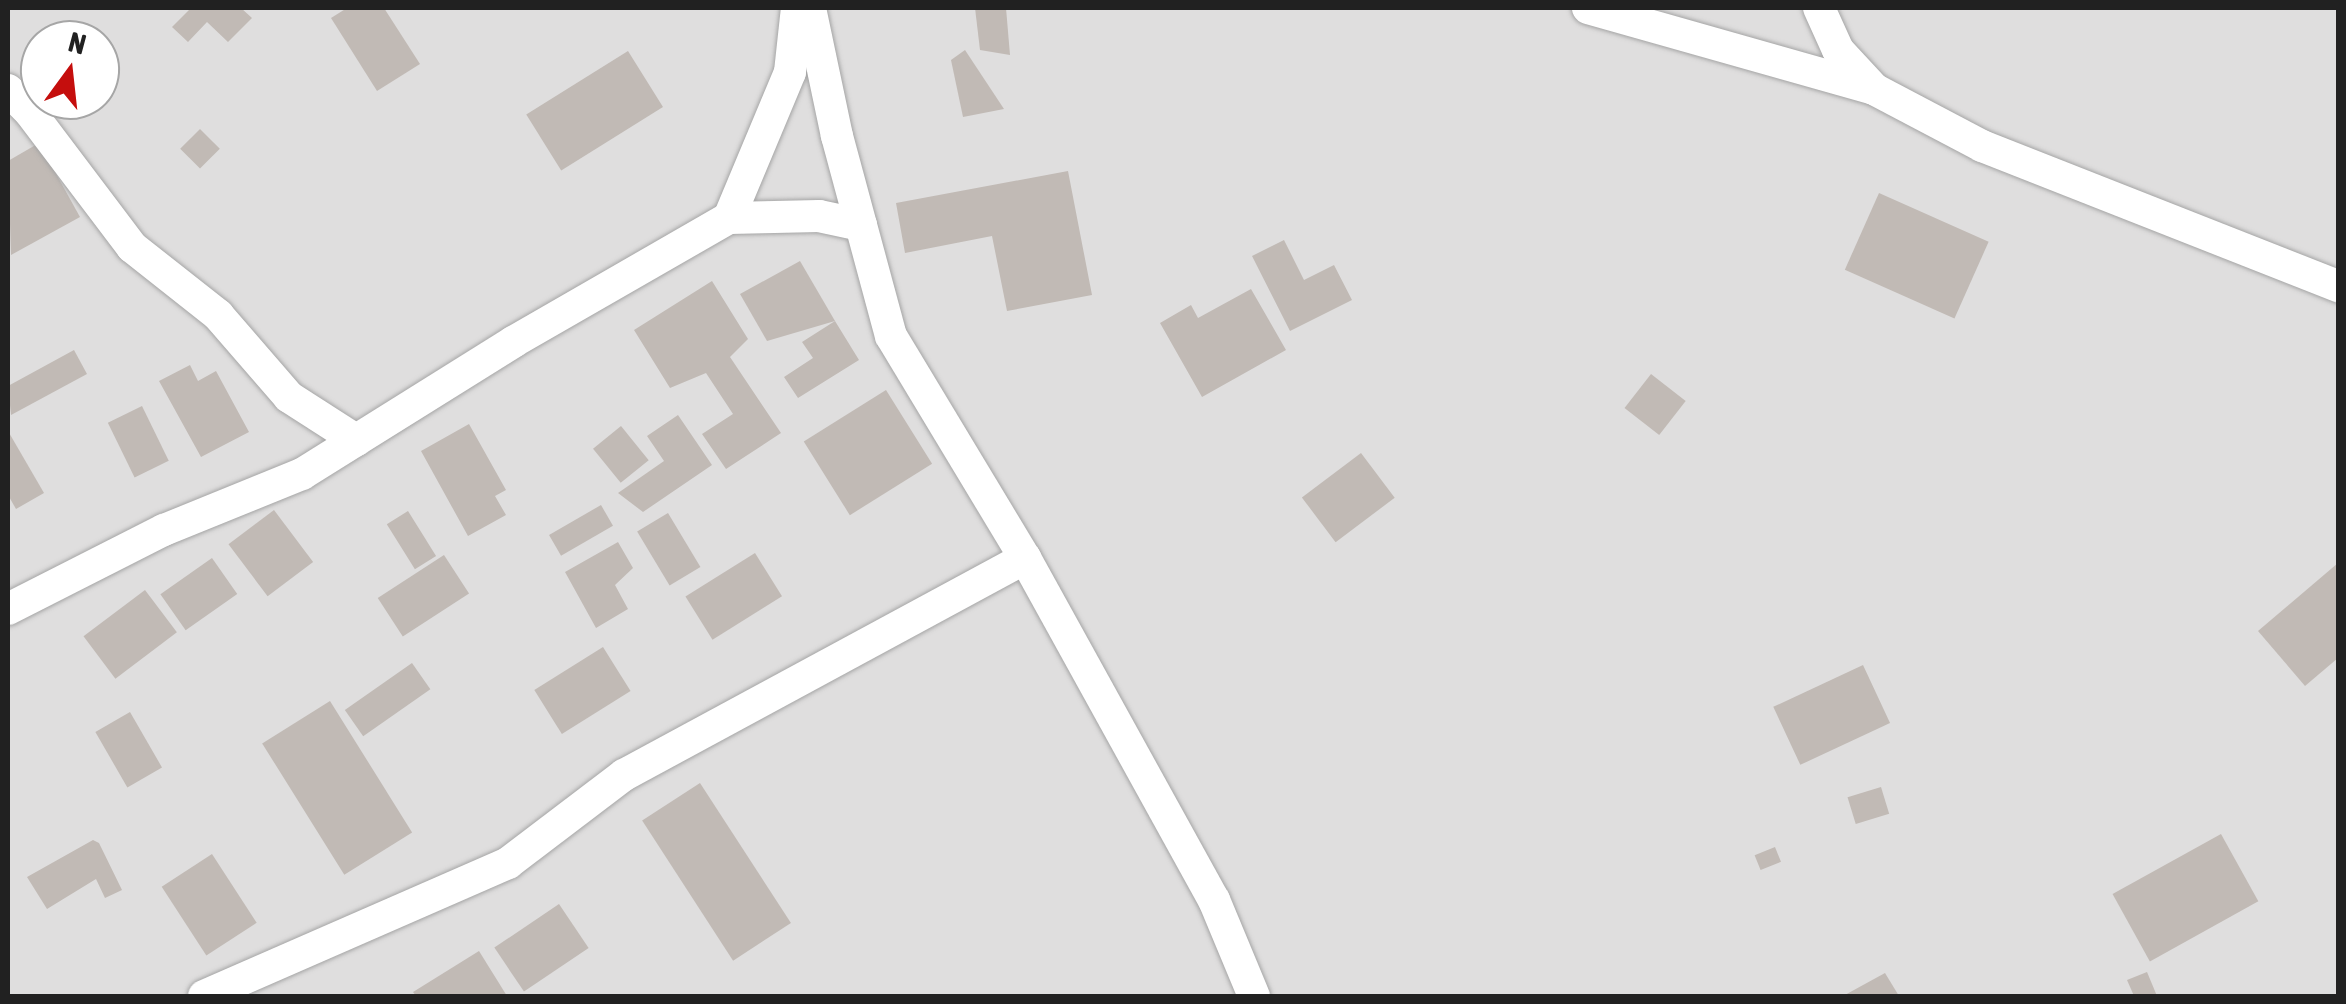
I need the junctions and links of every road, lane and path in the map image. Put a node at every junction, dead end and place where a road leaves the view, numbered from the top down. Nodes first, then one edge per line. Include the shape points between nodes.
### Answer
1 (796, 8) edge
2 (810, 8) edge
3 (1588, 8) edge
4 (1819, 8) edge
5 (1874, 89) junction
6 (8, 90) edge
7 (729, 218) junction
8 (861, 225) junction
9 (2338, 286) edge
10 (356, 440) junction
11 (1025, 558) junction
12 (8, 609) edge
13 (204, 996) edge
14 (1254, 996) edge

1 - 7 street via 790,72
2 - 8 street
3 - 5 street
4 - 5 street via 1838,50
5 - 9 street via 1982,146
6 - 10 street via 132,247 218,315 289,397
7 - 8 street via 818,216
7 - 10 street
8 - 11 street via 892,336
10 - 12 street via 302,474 164,530
11 - 13 street via 624,775 508,863
11 - 14 street via 1214,900

